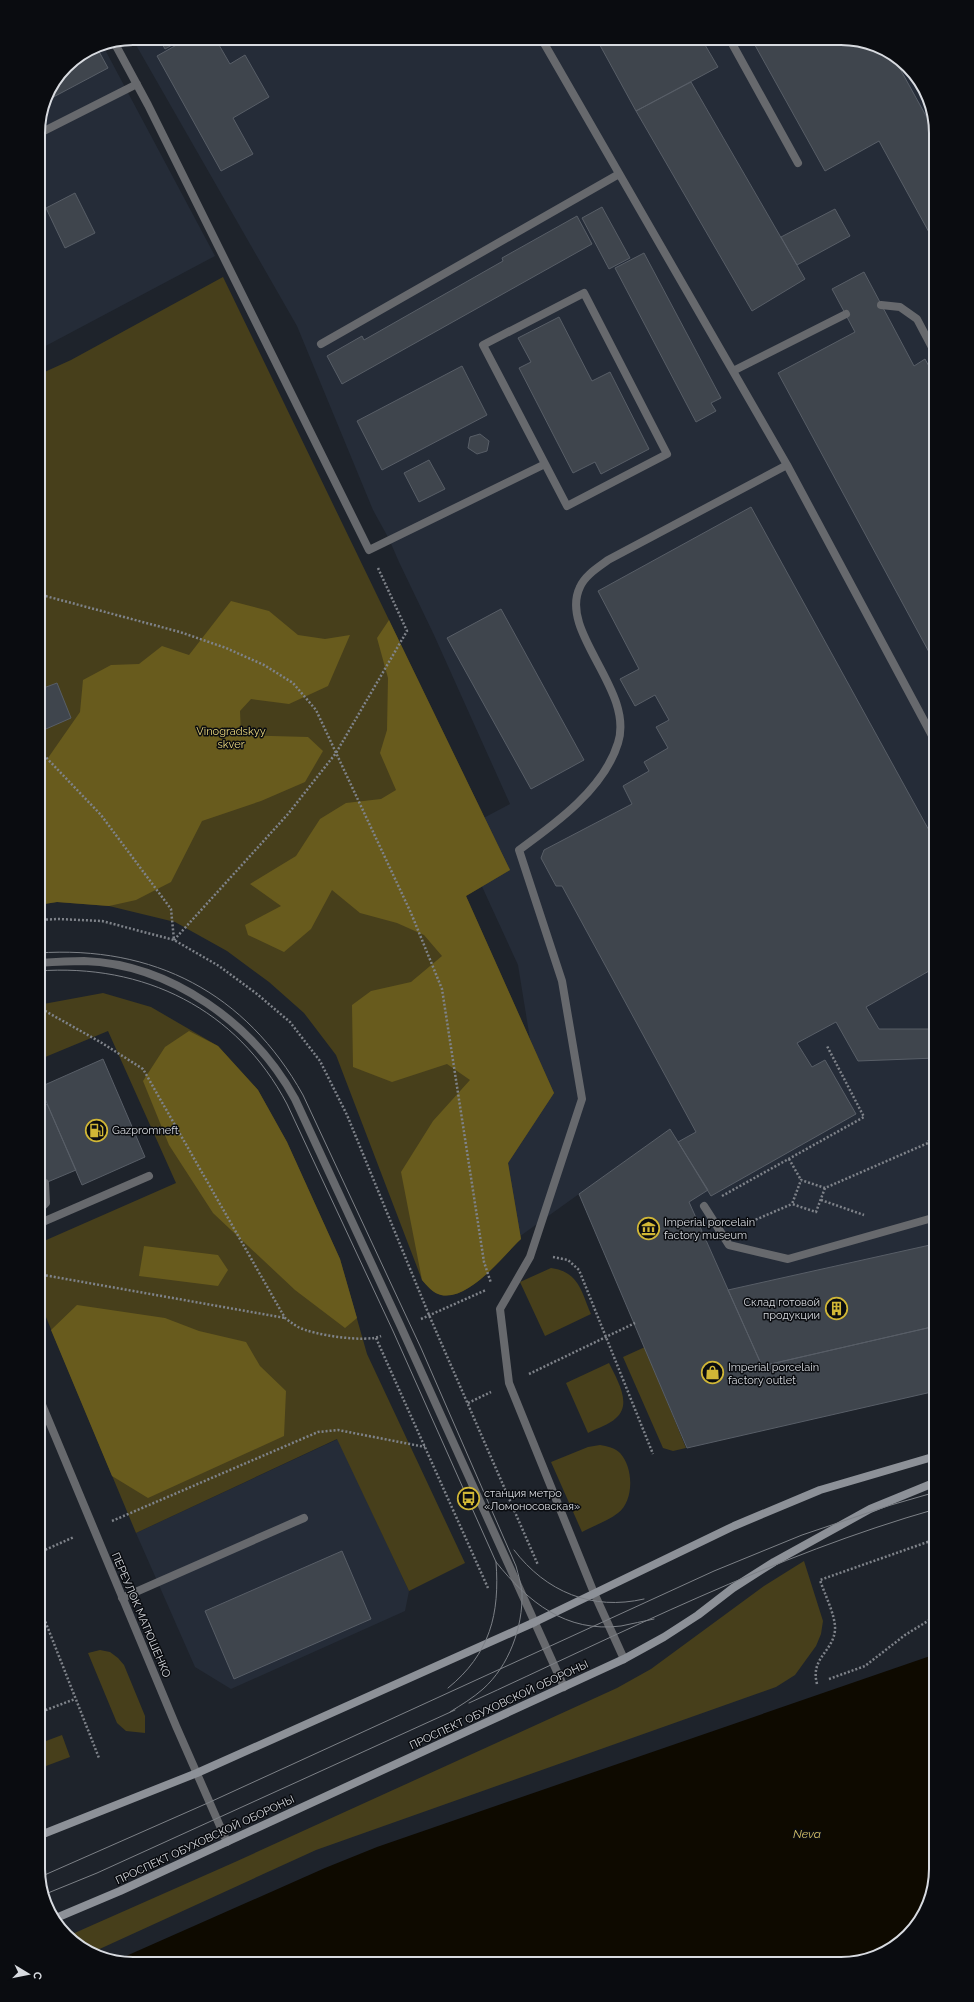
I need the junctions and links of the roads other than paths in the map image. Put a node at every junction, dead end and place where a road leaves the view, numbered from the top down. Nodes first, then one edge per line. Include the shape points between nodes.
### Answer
1 (545, 45) edge
2 (733, 45) edge
3 (117, 47) edge
4 (137, 84) junction
5 (45, 130) edge
6 (798, 163) dead end
7 (620, 174) junction
8 (882, 305) dead end
9 (846, 314) dead end
10 (929, 342) edge
11 (321, 344) dead end
12 (733, 371) junction
13 (545, 464) junction
14 (787, 465) junction
15 (929, 730) edge
16 (45, 963) edge
17 (149, 1176) dead end
18 (45, 1183) dead end
19 (45, 1204) edge
20 (704, 1206) road end
21 (929, 1219) edge
22 (45, 1221) edge
23 (45, 1412) edge
24 (929, 1458) edge
25 (929, 1485) edge
26 (304, 1518) dead end
27 (594, 1593) junction
28 (122, 1598) junction
29 (535, 1622) junction
30 (624, 1659) junction
31 (564, 1687) junction
32 (196, 1773) junction
33 (45, 1833) edge
34 (227, 1842) junction
35 (59, 1917) edge

1 - 7 street
2 - 6 street
3 - 4 street
4 - 5 street
4 - 13 street via 370,550
7 - 11 street
7 - 12 street
8 - 10 street via 900,307 917,319
9 - 12 street
12 - 14 street
13 - 13 street via 484,344 584,293 667,454 567,506
14 - 15 street
14 - 27 street via 608,560 592,572 580,586 575,606 579,624 620,713 619,742 608,767 586,794 555,824 519,850 562,981 582,1099 530,1257 500,1309 509,1384
16 - 29 street via 84,961 135,970 183,988 224,1017 261,1049 286,1083
17 - 22 street
18 - 19 street
20 - 21 street via 729,1245 788,1259
23 - 28 street, ПЕРЕУЛОК МАТЮШЕНКО
24 - 27 main road via 820,1490 670,1556
25 - 30 main road, ПРОСПЕКТ ОБУХОВСКОЙ ОБОРОНЫ via 870,1509 774,1562 733,1588 692,1619
26 - 28 street
27 - 29 main road
27 - 30 street
28 - 32 street, ПЕРЕУЛОК МАТЮШЕНКО
29 - 31 street
29 - 32 main road
30 - 31 main road, ПРОСПЕКТ ОБУХОВСКОЙ ОБОРОНЫ
31 - 34 main road, ПРОСПЕКТ ОБУХОВСКОЙ ОБОРОНЫ
32 - 33 main road
32 - 34 street, ПЕРЕУЛОК МАТЮШЕНКО
34 - 35 main road, ПРОСПЕКТ ОБУХОВСКОЙ ОБОРОНЫ

